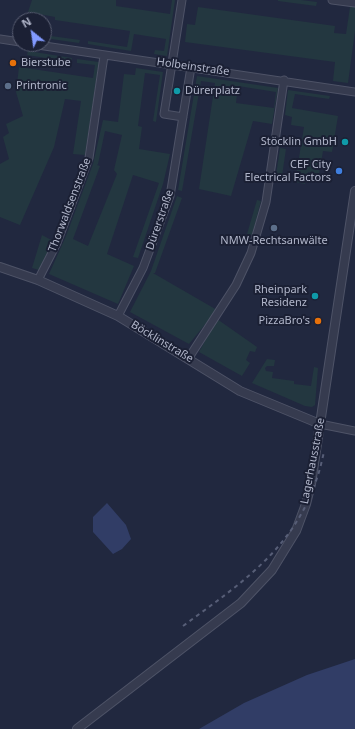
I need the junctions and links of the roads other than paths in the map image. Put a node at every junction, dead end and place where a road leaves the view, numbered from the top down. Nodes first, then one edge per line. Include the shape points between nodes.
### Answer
1 (182, 0) edge
2 (332, 0) edge
3 (355, 3) edge
4 (0, 39) edge
5 (12, 41) edge
6 (52, 47) edge
7 (104, 56) junction
8 (171, 64) junction
9 (191, 67) junction
10 (284, 80) junction
11 (355, 92) edge
12 (183, 117) junction
13 (355, 190) edge
14 (0, 267) edge
15 (38, 280) junction
16 (118, 316) junction
17 (188, 359) junction
18 (320, 424) junction
19 (355, 431) edge
20 (77, 729) edge

1 - 8 street
2 - 3 street
4 - 5 street
6 - 7 street, Holbeinstraße
7 - 8 street, Holbeinstraße
7 - 15 street, Thorwaldsenstraße via 89,158
8 - 9 street, Holbeinstraße
8 - 12 street via 164,114
9 - 10 street, Holbeinstraße
9 - 12 street, Dürerstraße
10 - 11 street, Holbeinstraße
10 - 17 street via 266,202 251,253 236,285
12 - 16 street, Dürerstraße via 170,196 142,268
13 - 18 street, Lagerhausstraße
14 - 15 street, Böcklinstraße
15 - 16 street, Böcklinstraße
16 - 17 street, Böcklinstraße
17 - 18 street, Böcklinstraße via 246,394
18 - 19 street
18 - 20 street, Lagerhausstraße via 311,484 301,518 272,570 241,603

